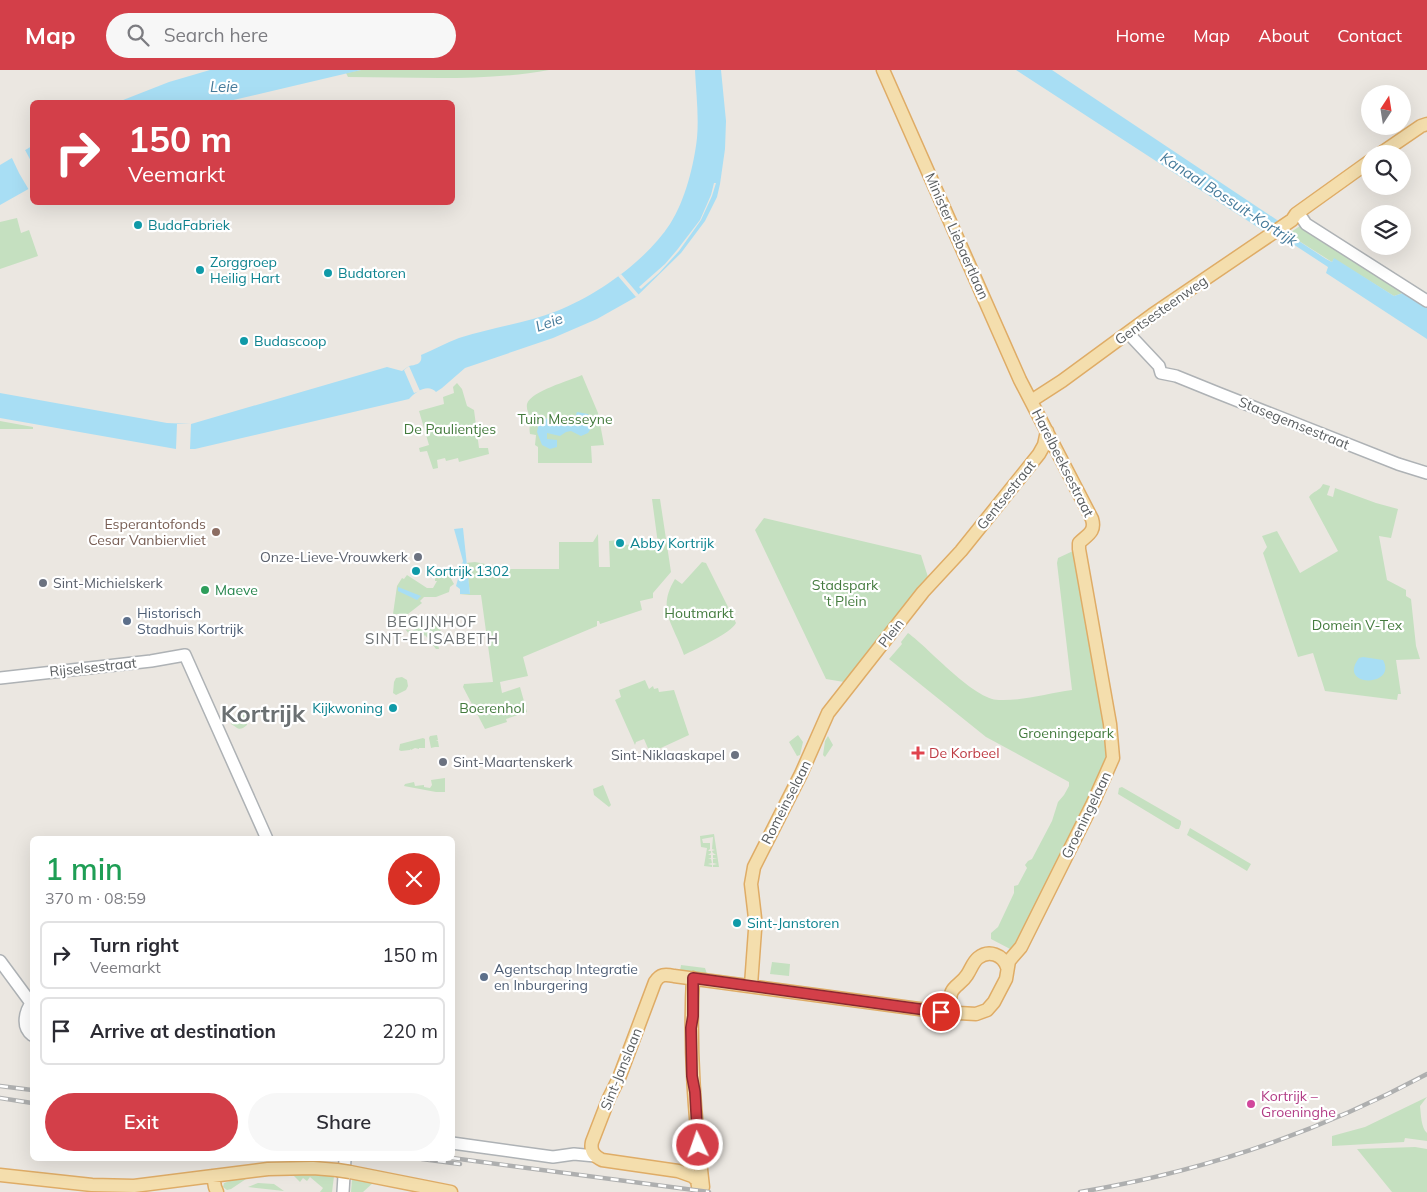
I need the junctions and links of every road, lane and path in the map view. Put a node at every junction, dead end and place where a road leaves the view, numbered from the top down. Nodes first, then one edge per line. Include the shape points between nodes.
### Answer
1 (883, 70) edge
2 (1427, 124) edge
3 (1427, 130) edge
4 (1393, 145) edge
5 (1406, 145) edge
6 (1361, 168) edge
7 (1361, 177) edge
8 (1297, 217) junction
9 (1427, 301) edge
10 (1128, 333) junction
11 (1031, 401) junction
12 (1047, 431) junction
13 (1427, 473) edge
14 (1079, 543) joint
15 (956, 555) joint
16 (0, 678) edge
17 (828, 713) joint
18 (267, 836) edge
19 (0, 961) edge
20 (1007, 967) junction
21 (693, 978) junction
22 (750, 985) junction
23 (30, 999) edge
24 (30, 1005) edge
25 (959, 1013) junction
26 (30, 1034) edge
27 (697, 1127) junction
28 (455, 1143) edge
29 (595, 1156) junction
30 (345, 1161) edge
31 (678, 1171) junction
32 (0, 1175) edge
33 (213, 1176) junction
34 (217, 1192) edge
35 (343, 1192) edge
36 (451, 1192) edge
37 (699, 1192) edge
38 (703, 1192) edge

1 - 11 main road, Minister Liebaertlaan
2 - 4 main road
3 - 5 main road
6 - 8 main road, Gentsesteenweg
7 - 8 main road, Gentsesteenweg
8 - 9 street
8 - 10 main road, Gentsesteenweg
10 - 11 main road, Gentsesteenweg
10 - 13 street, Stasegemsestraat via 1159,366 1161,373 1176,376 1390,462
11 - 12 main road, Harelbeeksestraat
12 - 14 main road, Harelbeeksestraat via 1092,519 1094,526 1089,536
12 - 15 main road, Gentsestraat via 1039,454
14 - 20 main road, Groeningelaan via 1113,758 1021,947
15 - 17 main road, Plein via 922,592
16 - 18 street, Rijselsestraat via 185,655
17 - 22 main road, Romeinselaan via 756,861 752,878 755,918
19 - 23 street
20 - 25 main road, Groeningelaan via 1006,979 994,1002 985,1011
20 - 25 main road via 997,955 984,954 975,960 966,977 952,992 950,1005
21 - 22 main road
21 - 27 main road via 691,1048
21 - 29 main road, Sint-Janslaan via 664,975 655,982 592,1142
22 - 25 main road
24 - 26 street via 25,1025
27 - 31 main road via 693,1166 689,1170
27 - 38 main road
28 - 29 street via 553,1157
29 - 31 main road via 602,1160
30 - 35 street
31 - 37 main road via 695,1179
32 - 33 main road via 115,1187
33 - 34 main road
33 - 36 main road, bridge via 277,1168 313,1168

